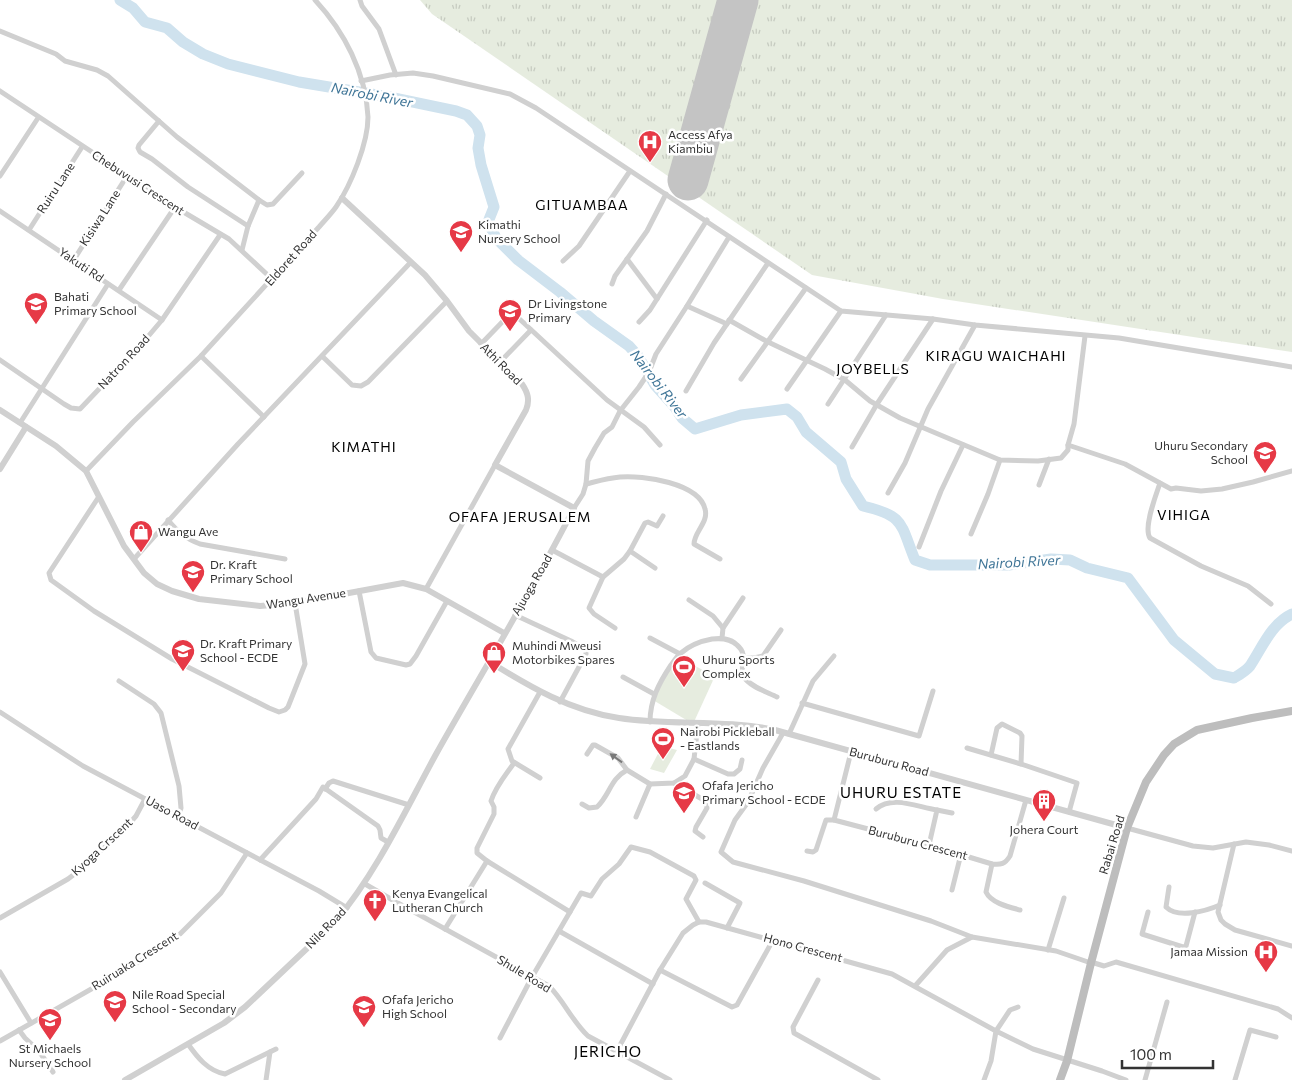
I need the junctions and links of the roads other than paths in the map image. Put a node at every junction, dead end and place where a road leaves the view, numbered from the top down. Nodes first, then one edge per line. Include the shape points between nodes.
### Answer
1 (315, 0) edge
2 (360, 0) edge
3 (0, 31) edge
4 (396, 75) junction
5 (362, 83) junction
6 (0, 92) edge
7 (38, 118) junction
8 (159, 121) junction
9 (82, 147) junction
10 (630, 171) junction
11 (302, 173) dead end
12 (0, 176) edge
13 (127, 176) junction
14 (666, 194) junction
15 (342, 198) junction
16 (259, 200) junction
17 (175, 207) junction
18 (0, 211) edge
19 (707, 220) junction
20 (248, 226) junction
21 (29, 230) junction
22 (220, 235) junction
23 (729, 237) junction
24 (242, 250) junction
25 (627, 259) junction
26 (73, 261) junction
27 (563, 261) dead end
28 (411, 262) junction
29 (768, 263) junction
30 (272, 279) junction
31 (108, 284) junction
32 (612, 284) dead end
33 (806, 288) junction
34 (118, 290) junction
35 (657, 299) junction
36 (446, 301) junction
37 (687, 306) junction
38 (841, 311) junction
39 (886, 315) junction
40 (933, 319) junction
41 (162, 320) junction
42 (639, 322) dead end
43 (728, 322) junction
44 (975, 326) junction
45 (531, 330) junction
46 (1085, 336) junction
47 (766, 341) junction
48 (481, 344) junction
49 (202, 356) junction
50 (322, 356) junction
51 (0, 360) edge
52 (807, 361) junction
53 (500, 362) junction
54 (1292, 367) edge
55 (741, 379) dead end
56 (845, 380) junction
57 (42, 387) junction
58 (787, 389) dead end
59 (686, 391) dead end
60 (828, 404) dead end
61 (876, 404) junction
62 (0, 410) edge
63 (620, 411) junction
64 (264, 417) junction
65 (23, 425) junction
66 (920, 427) junction
67 (660, 444) dead end
68 (963, 445) junction
69 (1068, 445) junction
70 (852, 447) dead end
71 (1048, 459) junction
72 (1000, 460) junction
73 (495, 465) junction
74 (1, 466) edge
75 (86, 471) junction
76 (1292, 471) edge
77 (1160, 483) junction
78 (586, 484) junction
79 (1039, 485) dead end
80 (888, 493) dead end
81 (98, 498) junction
82 (574, 508) junction
83 (663, 516) dead end
84 (168, 520) junction
85 (971, 534) dead end
86 (919, 547) dead end
87 (552, 550) junction
88 (630, 551) junction
89 (285, 559) dead end
90 (720, 559) dead end
91 (134, 560) junction
92 (655, 568) dead end
93 (603, 577) junction
94 (426, 589) junction
95 (360, 591) junction
96 (743, 598) dead end
97 (689, 600) dead end
98 (447, 601) junction
99 (294, 603) junction
100 (1271, 604) dead end
101 (515, 615) junction
102 (615, 628) dead end
103 (723, 628) junction
104 (781, 630) dead end
105 (504, 633) junction
106 (650, 638) dead end
107 (722, 638) junction
108 (680, 654) junction
109 (834, 656) dead end
110 (744, 658) junction
111 (490, 662) junction
112 (623, 677) dead end
113 (119, 681) dead end
114 (933, 691) dead end
115 (540, 692) junction
116 (654, 694) junction
117 (777, 697) dead end
118 (560, 702) junction
119 (802, 703) junction
120 (1292, 711) edge
121 (0, 712) edge
122 (650, 722) junction
123 (698, 724) junction
124 (786, 733) junction
125 (967, 748) dead end
126 (851, 752) junction
127 (587, 754) dead end
128 (991, 755) junction
129 (694, 759) junction
130 (742, 760) dead end
131 (514, 763) junction
132 (1021, 764) junction
133 (627, 770) junction
134 (540, 778) dead end
135 (674, 783) junction
136 (650, 784) junction
137 (326, 789) junction
138 (145, 799) junction
139 (1026, 800) junction
140 (582, 804) dead end
141 (409, 805) junction
142 (876, 809) dead end
143 (937, 810) junction
144 (1069, 812) junction
145 (952, 813) dead end
146 (178, 816) junction
147 (636, 817) dead end
148 (834, 820) junction
149 (1127, 828) junction
150 (703, 837) dead end
151 (388, 842) junction
152 (1234, 844) junction
153 (929, 845) junction
154 (1292, 851) edge
155 (808, 852) dead end
156 (247, 853) junction
157 (961, 854) junction
158 (260, 860) junction
159 (487, 861) junction
160 (992, 864) junction
161 (705, 882) dead end
162 (365, 884) junction
163 (1168, 887) dead end
164 (952, 890) dead end
165 (1064, 898) dead end
166 (1220, 905) junction
167 (347, 908) junction
168 (1020, 910) dead end
169 (570, 912) junction
170 (1148, 912) dead end
171 (1195, 912) junction
172 (0, 918) edge
173 (699, 922) junction
174 (727, 928) junction
175 (445, 929) junction
176 (559, 931) junction
177 (972, 937) junction
178 (773, 940) junction
179 (1292, 946) edge
180 (1048, 950) junction
181 (1091, 963) junction
182 (660, 970) junction
183 (0, 972) edge
184 (532, 977) junction
185 (818, 980) dead end
186 (653, 984) junction
187 (914, 986) junction
188 (1167, 1002) dead end
189 (1018, 1007) dead end
190 (1292, 1018) edge
191 (31, 1023) junction
192 (19, 1030) junction
193 (996, 1031) junction
194 (1276, 1037) dead end
195 (500, 1038) dead end
196 (0, 1042) edge
197 (188, 1044) junction
198 (276, 1049) dead end
199 (617, 1051) junction
200 (270, 1052) junction
201 (1067, 1061) junction
202 (53, 1072) dead end
203 (126, 1080) edge
204 (266, 1080) edge
205 (670, 1080) edge
206 (878, 1080) edge
207 (984, 1080) edge
208 (1060, 1080) edge
209 (1126, 1080) edge
210 (1145, 1080) edge
211 (1236, 1080) edge

1 - 5 street, Eldoret Road via 340,32
2 - 4 street via 379,28
3 - 8 street via 56,54 65,61 108,76
4 - 5 street
4 - 10 street via 433,76 510,94
5 - 15 street, Eldoret Road via 368,118 363,146
6 - 7 street, Chebuvusi Crescent
7 - 9 street, Chebuvusi Crescent
7 - 12 street
8 - 16 street
8 - 20 street via 139,145 140,152
9 - 13 street, Chebuvusi Crescent
9 - 21 street, Ruiru Lane
10 - 14 street
10 - 27 street via 579,246
11 - 16 street via 273,204 267,206
13 - 17 street, Chebuvusi Crescent
13 - 26 street, Kisiwa Lane
14 - 19 street
14 - 25 street via 647,231
15 - 28 street, Athi Road
15 - 30 street, Eldoret Road
16 - 20 street
17 - 22 street, Chebuvusi Crescent
17 - 34 street
18 - 21 street, Yakuti Rd
19 - 23 street
19 - 35 street
20 - 24 street
21 - 26 street, Yakuti Rd
22 - 24 street, Chebuvusi Crescent
22 - 41 street, Natron Road
23 - 29 street
23 - 37 street, Ajuoga Road
24 - 30 street, Chebuvusi Crescent
25 - 32 street
25 - 35 street
26 - 31 street, Yakuti Rd
28 - 36 street, Athi Road
28 - 50 street
29 - 33 street
29 - 43 street
30 - 49 street, Eldoret Road
31 - 34 street, Yakuti Rd
31 - 57 street
33 - 38 street
33 - 47 street
34 - 41 street, Yakuti Rd
35 - 42 street
36 - 48 street, Athi Road
36 - 50 street via 361,386 352,385
37 - 43 street
37 - 63 street, Ajuoga Road via 656,354 649,372
38 - 39 street
38 - 52 street
39 - 40 street
39 - 56 street
40 - 44 street
40 - 61 street
41 - 57 street, Natron Road via 80,409 64,404
43 - 47 street
43 - 59 street
44 - 46 street
44 - 66 street
45 - 48 street via 511,313
45 - 53 street
45 - 63 street
46 - 54 street via 1119,338
46 - 69 street via 1074,424
47 - 52 street
47 - 55 street
48 - 53 street, Athi Road
49 - 64 street
49 - 75 street, Eldoret Road
50 - 64 street
51 - 57 street, Natron Road
52 - 56 street
52 - 58 street
53 - 73 street, Athi Road via 522,384 529,401
56 - 60 street
56 - 61 street
57 - 65 street
61 - 66 street
61 - 70 street
62 - 65 street, Wangu Avenue
63 - 67 street via 644,427
63 - 78 street, Ajuoga Road via 588,461
64 - 84 street
65 - 74 street
65 - 75 street, Wangu Avenue
66 - 68 street
66 - 80 street
68 - 72 street
68 - 86 street
69 - 71 street via 1064,456
69 - 77 street via 1125,464
71 - 72 street
71 - 79 street
72 - 85 street
73 - 82 street
73 - 94 street, Athi Road
75 - 81 street, Wangu Avenue
76 - 77 street via 1222,489 1201,491 1170,490
77 - 100 street via 1147,531 1150,538 1201,566 1248,586
78 - 82 street, Ajuoga Road
78 - 90 street via 622,477 643,478 664,481 696,494 702,501 706,516 694,544
81 - 91 street, Wangu Avenue
81 - 99 street via 49,573 50,580 172,659 279,712 291,701 305,664
82 - 87 street, Ajuoga Road
83 - 88 street via 657,526 646,523
84 - 89 street via 181,535 200,544
84 - 91 street
87 - 93 street
87 - 101 street, Ajuoga Road
88 - 92 street
88 - 93 street
91 - 99 street, Wangu Avenue via 157,584 185,596 256,606
93 - 102 street via 589,608
94 - 95 street, Wangu Avenue via 403,583
94 - 98 street, Wangu Avenue
95 - 98 street via 372,652 376,658 406,665 414,661
95 - 99 street, Wangu Avenue
96 - 103 street
97 - 103 street via 713,616
98 - 105 street, Wangu Avenue
101 - 105 street, Ajuoga Road
101 - 118 street via 586,650
103 - 107 street
104 - 110 street via 763,656
105 - 111 street, Ajuoga Road
106 - 108 street
107 - 108 street via 704,641
107 - 110 street via 738,645
108 - 116 street
109 - 119 street via 813,680
110 - 117 street via 742,672 747,680
111 - 115 street, Buruburu Road
111 - 141 street, Nile Road
112 - 116 street
113 - 146 street via 154,704 161,713 179,786 181,808
114 - 119 street via 919,736
115 - 118 street, Buruburu Road
115 - 131 street via 508,750
116 - 122 street
118 - 122 street, Buruburu Road via 600,715
119 - 124 street
120 - 149 main road, Rabai Road via 1197,730 1174,744 1146,782
121 - 138 street, Uaso Road via 65,755
122 - 123 street, Buruburu Road
123 - 124 street, Buruburu Road via 753,726
123 - 129 street
124 - 126 street, Buruburu Road
124 - 177 street via 735,820 721,852 733,862 804,881
125 - 128 street
126 - 139 street, Buruburu Road
126 - 148 street
133 -> 127 street via 618,758 595,745
128 - 132 street
128 - 132 street via 1002,724 1022,736
129 - 130 street via 734,774 740,769
129 - 135 street via 685,776
131 - 134 street
131 - 159 street via 494,793 491,801 494,814 477,848 478,855
132 - 144 street via 1077,783
133 - 136 street
133 - 140 street via 613,781 597,807 589,808
135 - 136 street
135 - 150 street via 706,804 695,831
136 - 147 street
137 - 141 street via 333,782
137 - 151 street via 378,826 381,838
137 - 158 street via 321,788 316,799
138 - 146 street, Uaso Road
138 - 172 street, Kyoga Crscent via 129,824 86,866
139 - 144 street, Buruburu Road
139 - 160 street via 1010,856 1007,861
141 - 151 street, Nile Road
142 - 143 street via 891,801
143 - 145 street
143 - 153 street
144 - 149 street, Buruburu Road
146 - 156 street, Uaso Road
148 - 153 street, Buruburu Crescent
148 - 155 street via 826,820 816,850
149 - 152 street, Buruburu Road via 1193,846 1213,848
149 - 181 main road, Rabai Road
151 - 162 street, Nile Road
152 - 154 street, Buruburu Road via 1252,842
152 - 166 street
153 - 157 street, Buruburu Crescent
156 - 158 street, Uaso Road
156 - 191 street, Ruiruaka Crescent via 221,893 180,934 144,959
157 - 160 street, Buruburu Crescent
157 - 164 street
158 - 167 street, Uaso Road
159 - 169 street
159 - 175 street
160 - 168 street via 987,895
161 - 174 street via 740,903
162 - 167 street, Nile Road
162 - 175 street, Shule Road
163 - 171 street via 1168,910
165 - 180 street
166 - 171 street
166 - 179 street via 1220,916 1235,930
167 - 197 street, Nile Road via 245,1007
169 - 173 street via 581,893 591,896 602,878 633,846 694,876 696,880 686,899
169 - 176 street
170 - 171 street via 1142,934 1183,947 1186,946
173 - 174 street, Hono Crescent
173 - 182 street via 683,932
174 - 178 street, Hono Crescent
175 - 184 street, Shule Road
176 - 184 street
176 - 186 street
177 - 180 street
177 - 187 street via 948,950
178 - 182 street via 737,1005 732,1008
178 - 187 street, Hono Crescent via 885,971
180 - 181 street
181 - 190 street via 1104,966 1116,962 1278,1009
181 - 201 main road, Rabai Road
182 - 186 street
183 - 191 street
184 - 195 street
184 - 199 street, Shule Road via 554,991 579,1028
185 - 206 street via 793,1027 794,1033
186 - 199 street
187 - 193 street, Hono Crescent
188 - 210 street
189 - 193 street via 1010,1010
191 - 192 street, Ruiruaka Crescent
192 - 196 street, Ruiruaka Crescent
192 - 202 street
193 - 201 street, Hono Crescent
193 - 207 street
194 - 211 street via 1250,1030
197 - 200 street via 203,1063 225,1074
197 - 203 street, Nile Road
198 - 200 street
199 - 205 street, Shule Road
200 - 204 street
201 - 208 main road, Rabai Road
201 - 209 street, Hono Crescent

